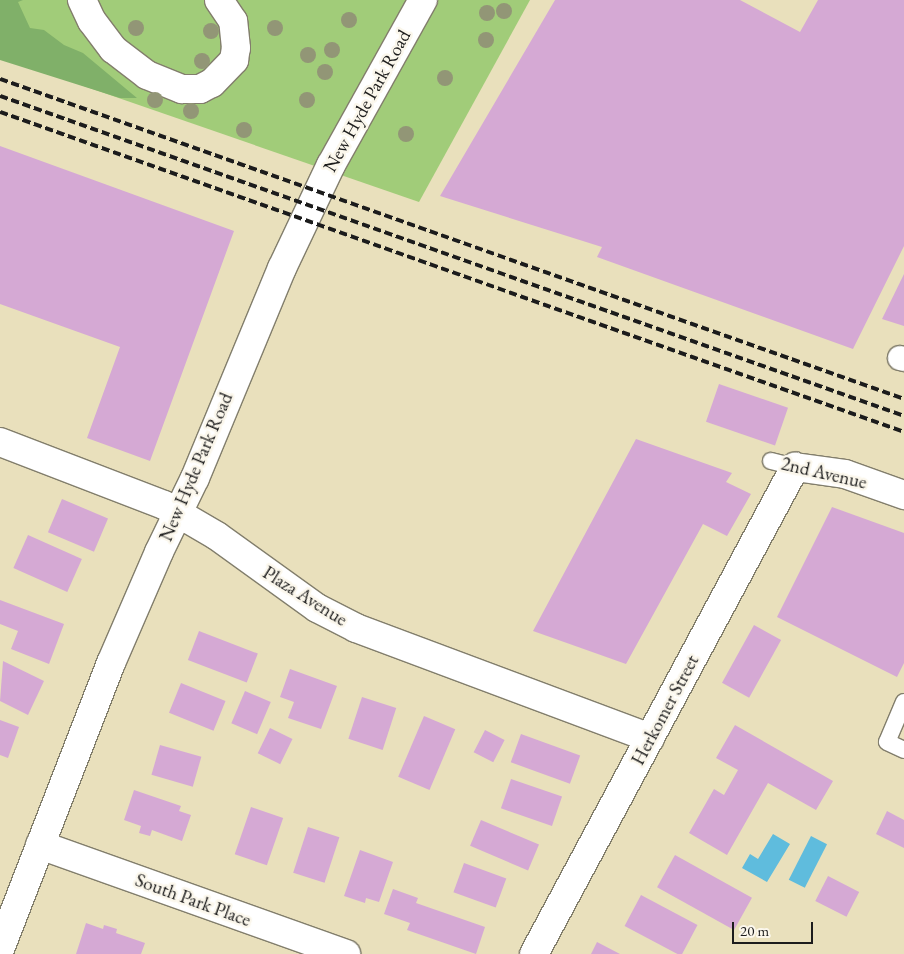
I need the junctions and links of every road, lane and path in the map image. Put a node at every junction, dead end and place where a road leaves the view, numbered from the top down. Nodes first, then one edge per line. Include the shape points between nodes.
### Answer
1 (82, 0) edge
2 (219, 0) edge
3 (423, 0) edge
4 (0, 442) edge
5 (783, 464) joint
6 (904, 495) edge
7 (178, 513) junction
8 (904, 702) edge
9 (650, 738) junction
10 (904, 750) edge
11 (40, 845) junction
12 (0, 949) edge
13 (346, 954) edge
14 (534, 954) edge

1 - 2 street via 92,21 113,49 147,75 182,89 212,84 234,60 233,21
3 - 7 street, New Hyde Park Road via 374,84 306,216 245,351
4 - 7 street, Plaza Avenue via 132,490
5 - 6 street, 2nd Avenue via 845,474
5 - 9 street, Herkomer Street
7 - 9 street, Plaza Avenue via 337,619
7 - 11 street, New Hyde Park Road via 111,664
8 - 10 lane via 887,742
9 - 14 street, Herkomer Street
11 - 12 street, New Hyde Park Road
11 - 13 street, South Park Place

